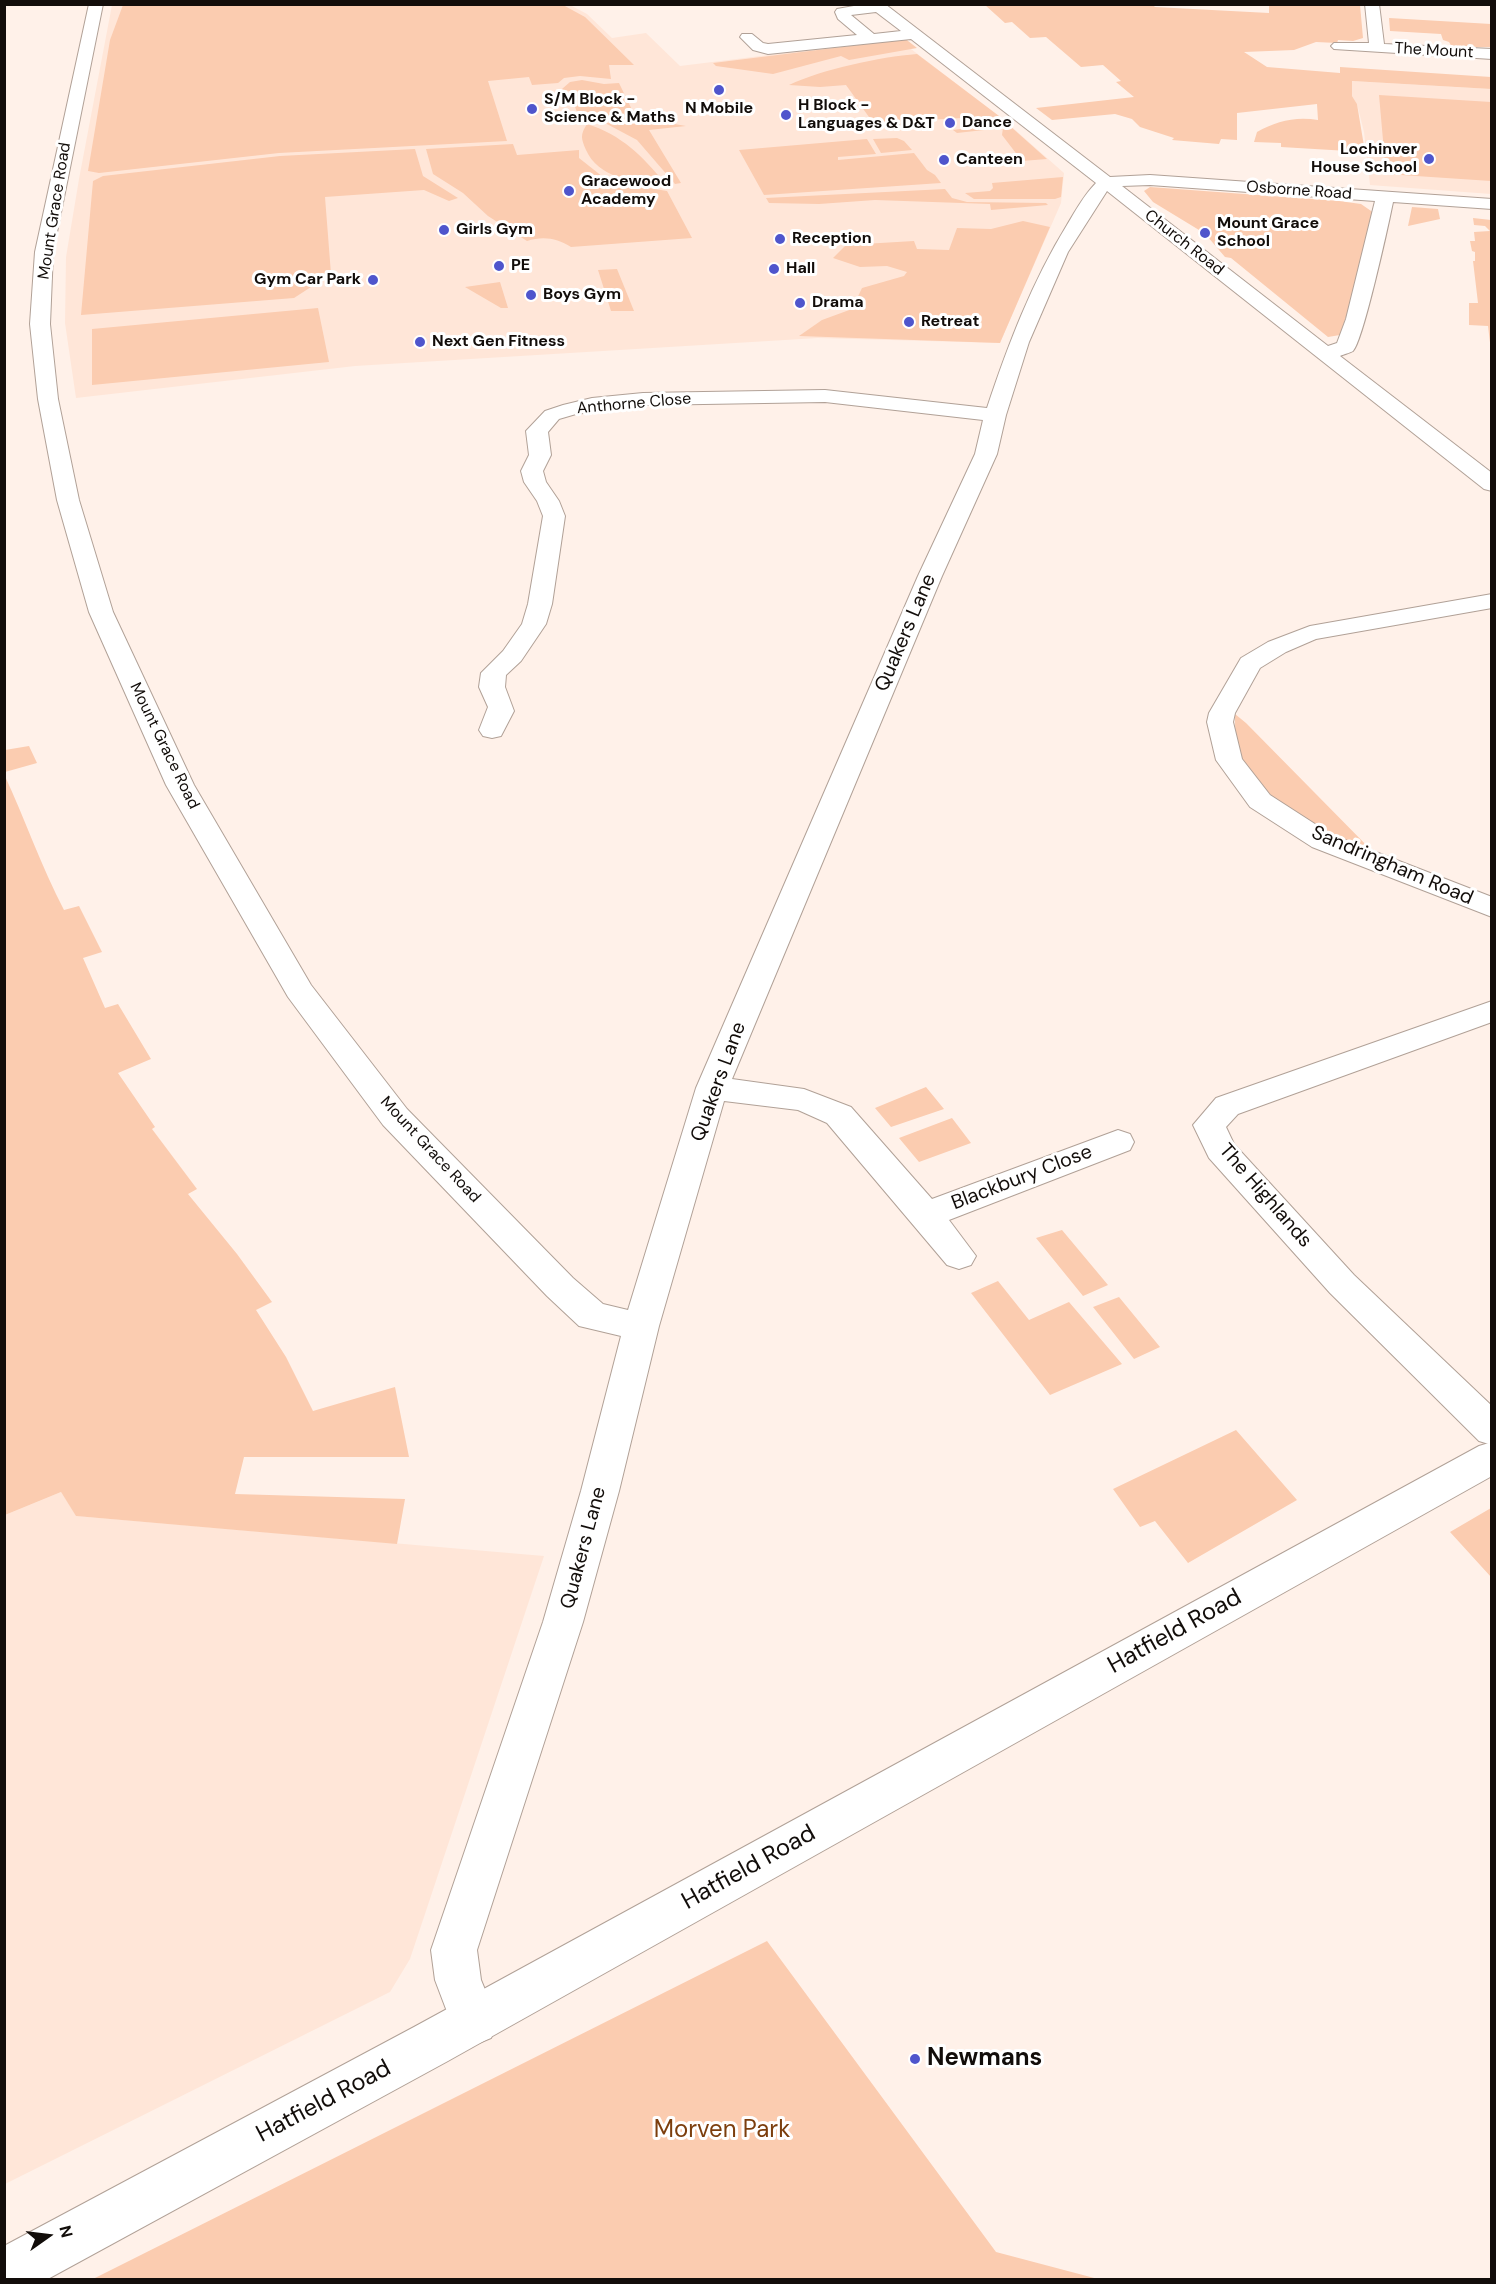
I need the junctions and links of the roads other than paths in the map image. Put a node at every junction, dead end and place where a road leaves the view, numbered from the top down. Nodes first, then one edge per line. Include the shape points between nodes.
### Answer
1 (96, 4) edge
2 (1372, 4) edge
3 (876, 6) edge
4 (912, 34) junction
5 (747, 37) dead end
6 (870, 38) junction
7 (1340, 46) dead end
8 (1377, 48) junction
9 (1491, 54) edge
10 (1106, 182) junction
11 (1384, 197) junction
12 (1491, 204) edge
13 (1326, 354) junction
14 (995, 414) junction
15 (1491, 484) edge
16 (1486, 606) edge
17 (492, 730) dead end
18 (1491, 908) edge
19 (1491, 1011) edge
20 (712, 1088) junction
21 (1118, 1142) dead end
22 (926, 1215) junction
23 (959, 1256) dead end
24 (641, 1326) junction
25 (1491, 1430) edge
26 (1491, 1457) edge
27 (474, 2020) junction
28 (4, 2274) edge

1 - 24 street, Mount Grace Road via 44,252 40,324 48,399 68,500 101,612 180,785 298,990 395,1117 560,1287 592,1316
2 - 8 street, The Mount
3 - 4 street, Church Road
3 - 6 street via 842,12
4 - 6 street
4 - 10 street, Church Road
5 - 6 street via 758,47 768,49
7 - 8 street, The Mount
8 - 9 street, The Mount
10 - 11 street, Osborne Road via 1150,180
10 - 13 street, Church Road
10 - 14 street, Quakers Lane via 1059,252 1019,342
11 - 12 street, Osborne Road
11 - 13 street via 1346,347
13 - 15 street, Church Road
14 - 17 street, Anthorne Close via 825,396 643,399 592,404 552,415 537,431 540,455 532,471 554,516 540,604 534,624 512,656 494,673 492,687 503,709
14 - 20 street, Quakers Lane via 986,454 930,576
16 - 18 street, Sandringham Road via 1310,633 1277,646 1250,663 1220,722 1229,760 1260,801 1322,841
19 - 25 street, The Highlands via 1227,1106 1209,1125 1221,1150 1342,1284
20 - 22 street, Blackbury Close via 804,1100 839,1115
20 - 24 street, Quakers Lane
21 - 22 street, Blackbury Close
22 - 23 street, Blackbury Close
24 - 27 street, Quakers Lane via 563,1622 454,1950 458,1980
26 - 27 street, Hatfield Road
27 - 28 street, Hatfield Road

